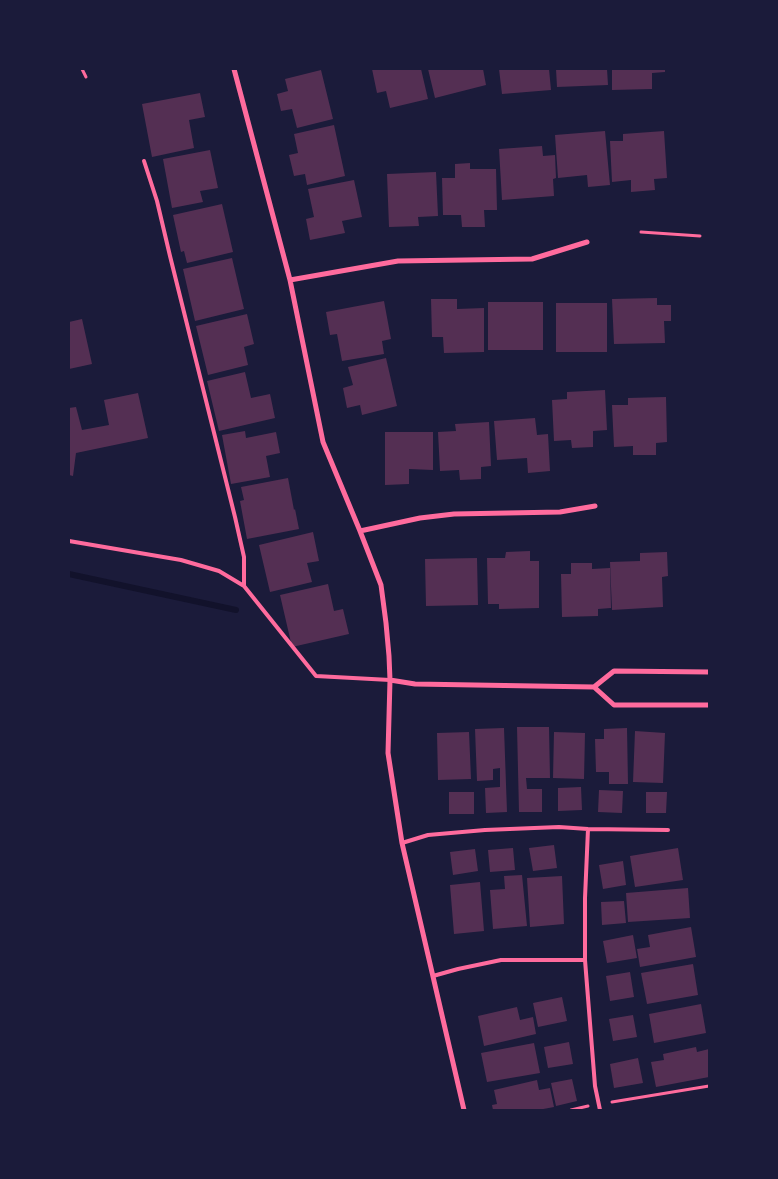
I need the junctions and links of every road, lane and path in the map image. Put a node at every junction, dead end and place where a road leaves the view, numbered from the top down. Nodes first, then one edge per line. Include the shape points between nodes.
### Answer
1 (82, 69) edge
2 (234, 69) edge
3 (86, 77) dead end
4 (144, 161) dead end
5 (641, 232) dead end
6 (700, 236) dead end
7 (587, 242) dead end
8 (290, 280) junction
9 (595, 506) dead end
10 (360, 531) junction
11 (69, 540) edge
12 (244, 586) junction
13 (709, 672) edge
14 (390, 680) junction
15 (594, 687) junction
16 (709, 704) edge
17 (588, 829) junction
18 (668, 830) dead end
19 (402, 843) junction
20 (585, 960) junction
21 (433, 976) junction
22 (709, 1086) edge
23 (612, 1102) dead end
24 (588, 1106) dead end
25 (464, 1110) edge
26 (571, 1110) edge
27 (600, 1110) edge

1 - 3 path
2 - 8 street
4 - 12 lane via 157,201 235,517 244,557
5 - 6 path
7 - 8 street via 532,260 398,261
8 - 10 street via 323,442
9 - 10 street via 560,512 454,514
10 - 14 street via 381,585
11 - 12 lane via 182,560 219,571
12 - 14 lane via 316,676
13 - 15 street via 614,671
14 - 15 street via 415,684
14 - 19 street via 388,753
15 - 16 street via 614,705
17 - 18 lane
17 - 19 lane via 466,831 428,835
17 - 20 lane
19 - 21 street
20 - 21 lane via 501,960
20 - 27 lane via 595,1086
21 - 25 street
22 - 23 path
24 - 26 path

